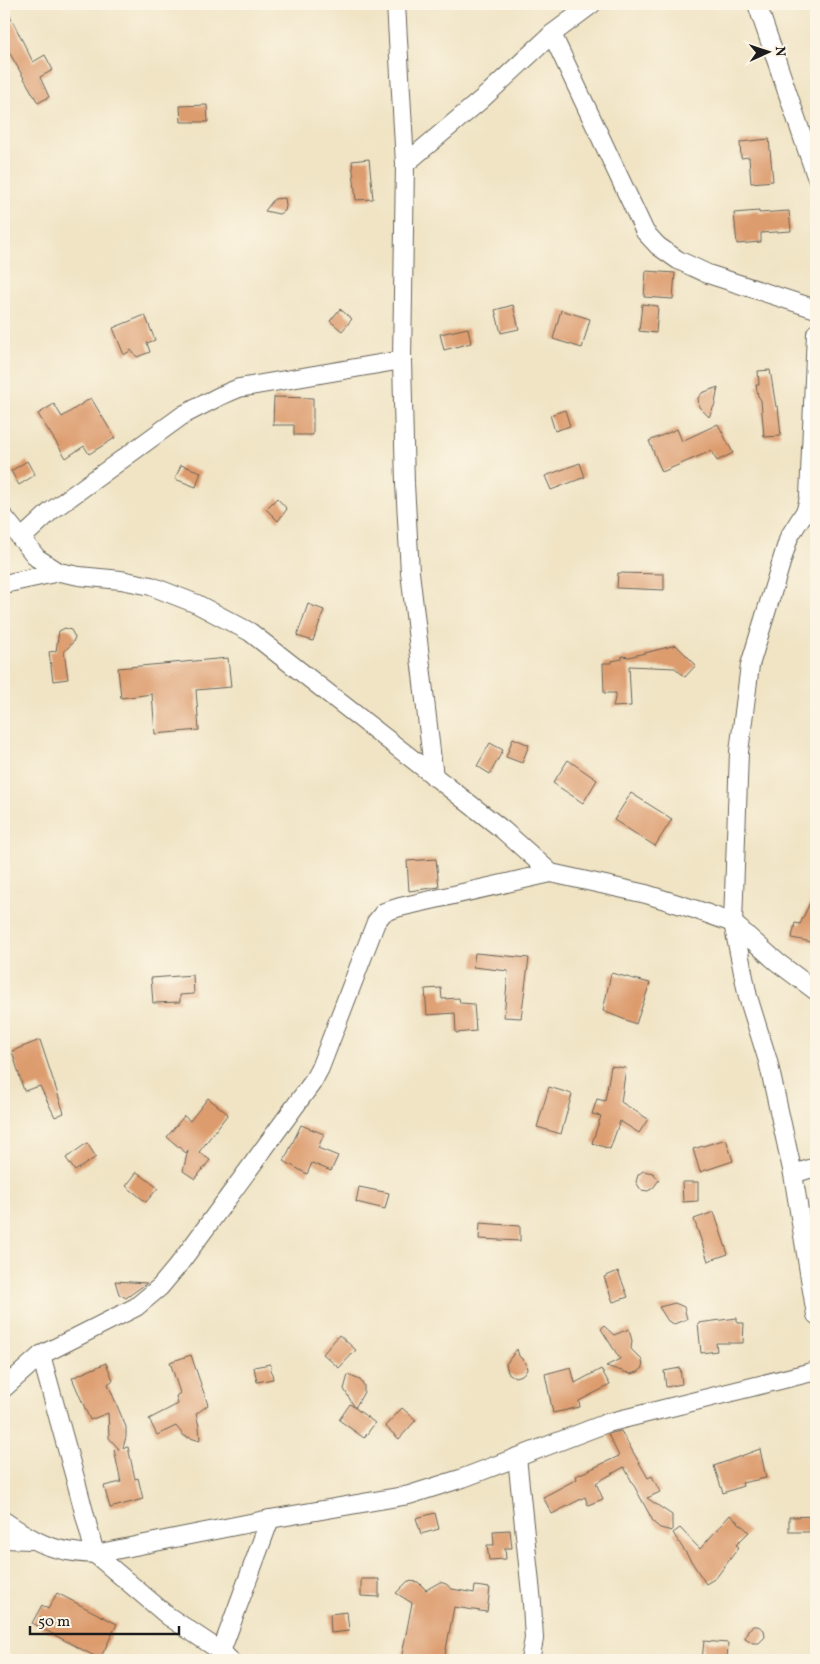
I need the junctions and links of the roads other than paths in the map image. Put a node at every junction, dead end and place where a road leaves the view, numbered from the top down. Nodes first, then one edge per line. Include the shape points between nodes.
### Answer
1 (396, 4) edge
2 (592, 4) edge
3 (756, 4) edge
4 (552, 34) junction
5 (406, 164) junction
6 (816, 176) edge
7 (816, 309) edge
8 (816, 333) edge
9 (402, 360) junction
10 (4, 517) edge
11 (21, 539) junction
12 (59, 572) junction
13 (4, 584) edge
14 (434, 777) junction
15 (551, 873) junction
16 (733, 924) junction
17 (816, 991) edge
18 (816, 1167) edge
19 (793, 1174) junction
20 (816, 1315) edge
21 (40, 1355) junction
22 (816, 1371) edge
23 (4, 1388) edge
24 (517, 1457) junction
25 (270, 1519) junction
26 (4, 1521) edge
27 (4, 1539) edge
28 (31, 1540) junction
29 (95, 1554) junction
30 (223, 1657) edge
31 (530, 1660) edge

1 - 5 street
2 - 4 street
3 - 6 street
4 - 5 street
4 - 7 street via 645,232 658,246 708,274
5 - 9 street
8 - 16 street via 809,497 806,510 788,537 750,665 739,752
9 - 11 street via 240,388 220,396 183,415 148,440 51,511
9 - 14 street via 410,572
10 - 11 street
11 - 12 street via 37,558
12 - 13 street
12 - 14 street via 151,586 198,604 250,632
14 - 15 street via 503,830
15 - 16 street via 646,894
15 - 21 street via 384,912 376,922 312,1084 180,1263 136,1307
16 - 17 street
16 - 19 street via 748,998 768,1061
18 - 19 street
19 - 20 street
21 - 23 street
21 - 29 street
22 - 24 street via 608,1423
24 - 25 street via 409,1495
24 - 31 street via 532,1603 534,1640
25 - 29 street
25 - 30 street
26 - 28 street
27 - 28 street
28 - 29 street via 72,1553
29 - 30 street via 168,1616

